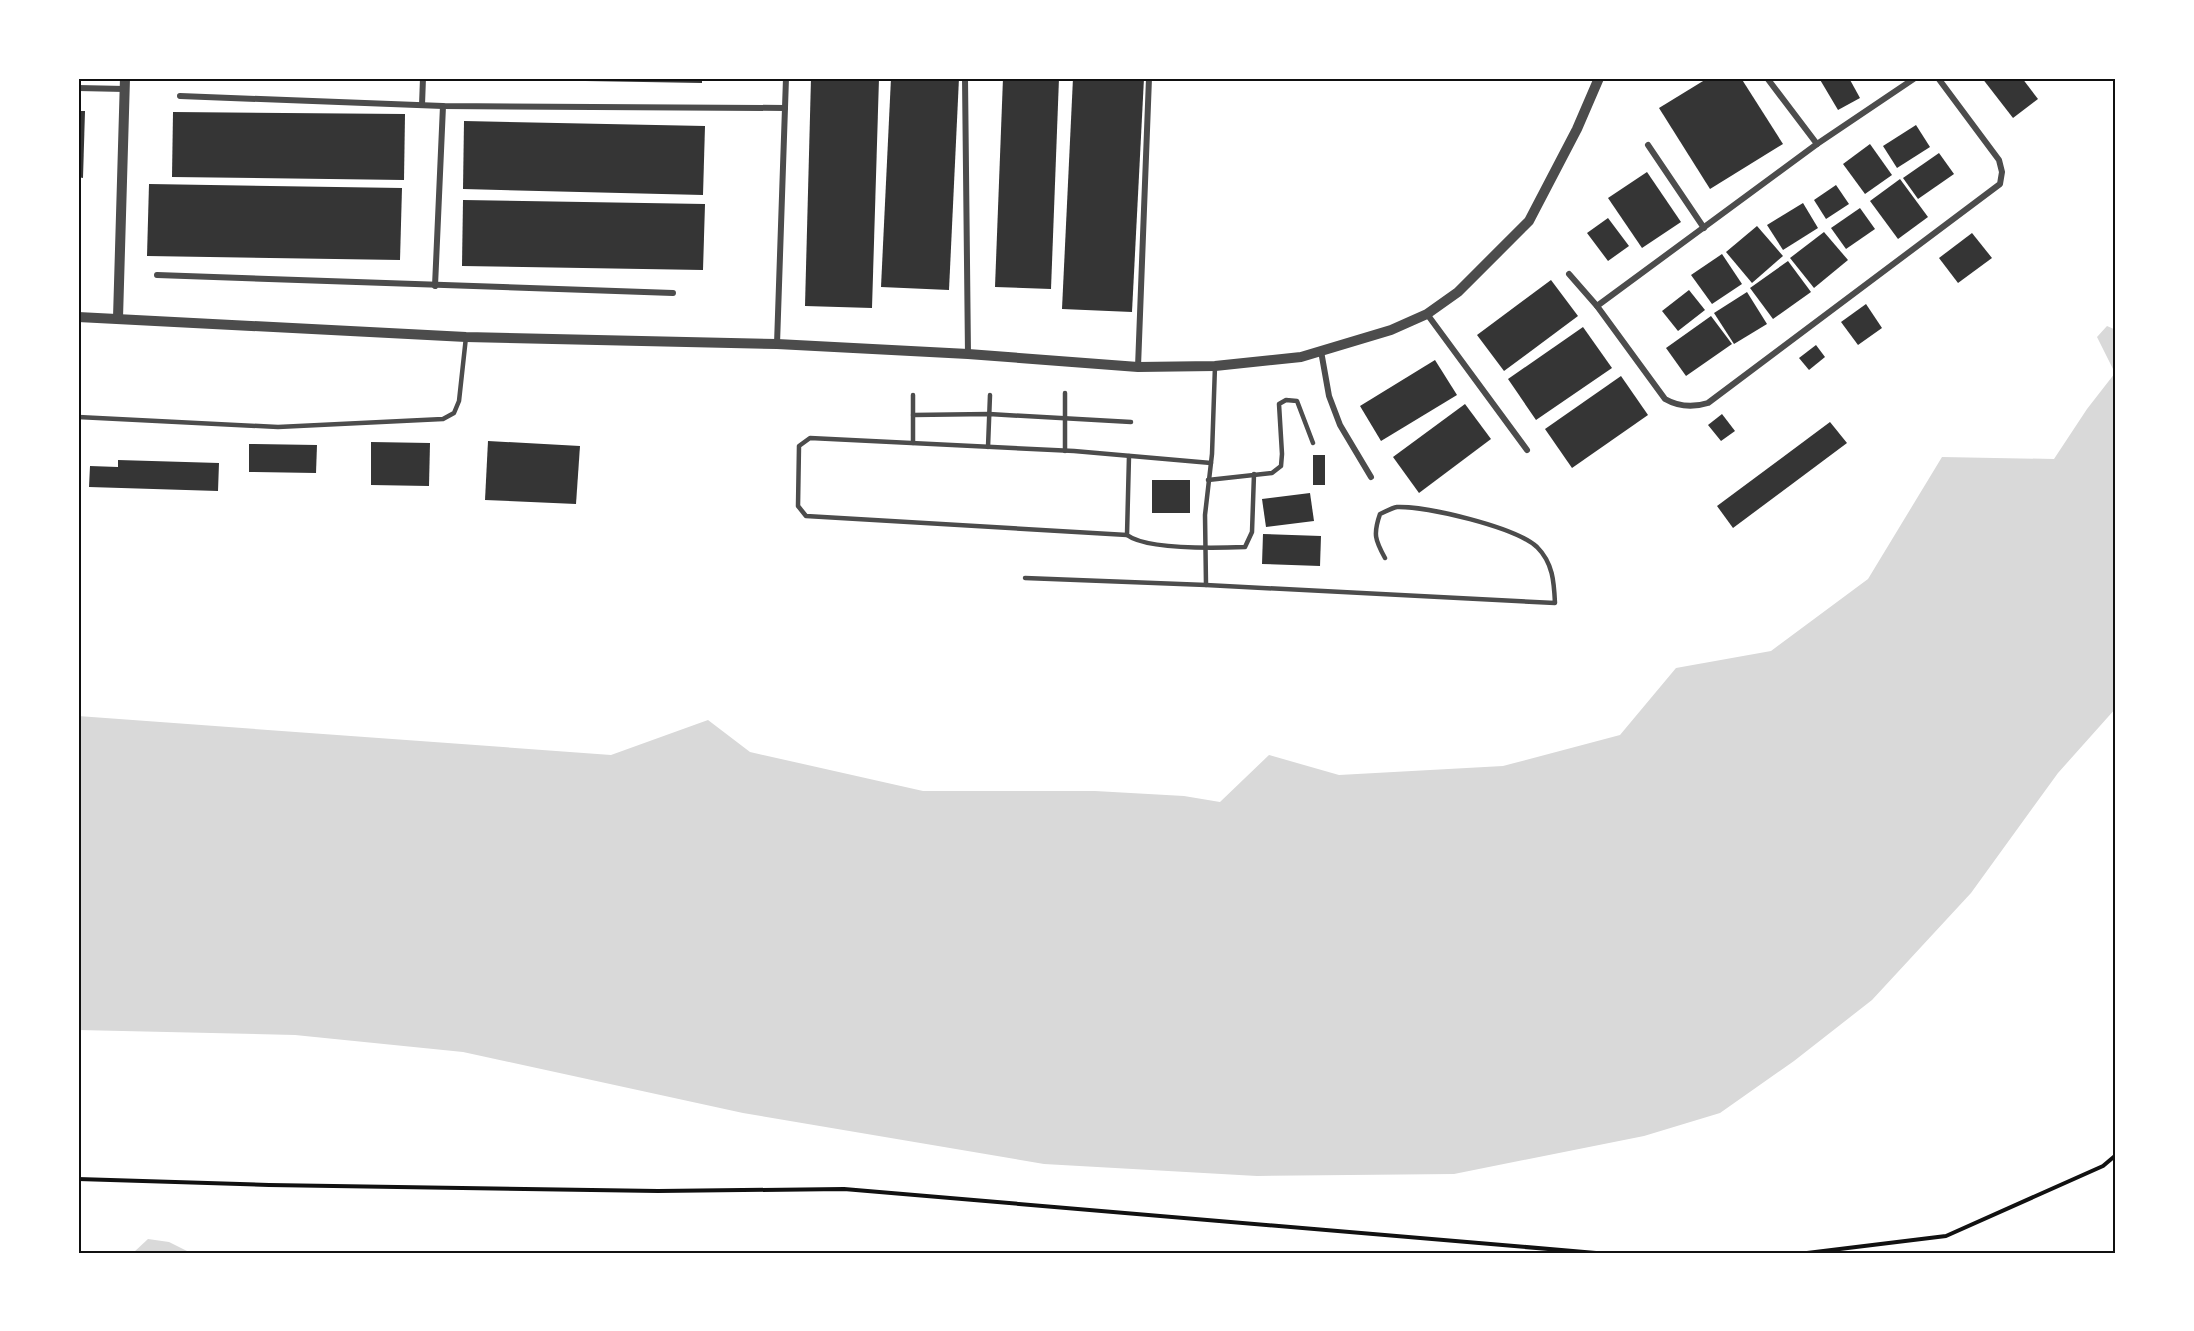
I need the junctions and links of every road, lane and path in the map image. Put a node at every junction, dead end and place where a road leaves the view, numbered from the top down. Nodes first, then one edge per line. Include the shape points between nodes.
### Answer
1 (423, 78) edge
2 (786, 78) edge
3 (965, 78) edge
4 (1149, 78) edge
5 (1599, 78) edge
6 (1767, 78) edge
7 (1915, 78) edge
8 (1938, 78) edge
9 (125, 84) edge
10 (78, 88) edge
11 (180, 96) dead end
12 (422, 105) junction
13 (443, 106) junction
14 (785, 108) junction
15 (1817, 144) junction
16 (1648, 145) dead end
17 (1704, 228) junction
18 (1569, 274) dead end
19 (158, 275) dead end
20 (435, 286) junction
21 (673, 293) dead end
22 (1597, 306) junction
23 (1427, 314) junction
24 (78, 317) edge
25 (118, 318) junction
26 (466, 337) junction
27 (777, 344) junction
28 (1321, 351) junction
29 (968, 354) junction
30 (1215, 366) junction
31 (1138, 367) junction
32 (1065, 393) dead end
33 (913, 395) dead end
34 (990, 395) dead end
35 (989, 414) junction
36 (913, 415) junction
37 (78, 417) edge
38 (1065, 418) junction
39 (1131, 422) dead end
40 (913, 443) junction
41 (1312, 443) dead end
42 (988, 447) junction
43 (1527, 450) dead end
44 (1065, 451) junction
45 (1129, 456) junction
46 (1210, 463) junction
47 (1254, 474) junction
48 (1371, 477) dead end
49 (1208, 480) junction
50 (1126, 534) junction
51 (1206, 548) junction
52 (1385, 558) dead end
53 (1025, 578) dead end
54 (1206, 585) junction
55 (2116, 1155) edge
56 (78, 1179) edge
57 (1596, 1253) edge
58 (1807, 1253) edge

1 - 12 street
2 - 14 street
3 - 29 street
4 - 31 street
5 - 23 street via 1529,221 1458,292
6 - 15 street
7 - 15 street
8 - 22 street via 1999,160 2000,184 1708,403 1695,407 1675,405 1665,399
9 - 10 street
9 - 25 street
11 - 12 street
12 - 13 street
13 - 14 street
13 - 20 street
14 - 27 street
15 - 17 street
16 - 17 street
17 - 22 street
18 - 22 street
19 - 20 street
20 - 21 street
23 - 28 street via 1391,330
23 - 43 street
24 - 25 street
25 - 26 street
26 - 27 street
26 - 37 lane via 459,400 454,413 443,420 278,427
27 - 29 street
28 - 30 street
28 - 48 street via 1329,396 1340,425
29 - 31 street
30 - 31 street
30 - 46 lane
32 - 38 lane
33 - 36 lane
34 - 35 lane
35 - 36 lane
35 - 38 lane
35 - 42 lane
36 - 40 lane
38 - 39 lane
38 - 44 lane
40 - 42 lane
40 - 50 lane via 810,438 799,446 798,506 806,516 818,518
41 - 47 lane via 1297,401 1286,399 1279,404 1281,466 1272,473
42 - 44 lane
44 - 45 lane
45 - 46 lane
45 - 50 lane
46 - 49 lane
47 - 49 lane
47 - 51 lane via 1252,532 1245,547
49 - 51 lane
50 - 51 lane via 1144,542
51 - 54 lane
52 - 54 lane via 1375,528 1380,514 1394,507 1440,512 1509,531 1537,547 1554,573 1555,603
53 - 54 lane
55 - 58 path via 2103,1166 1946,1236
56 - 57 path via 658,1191 844,1189

